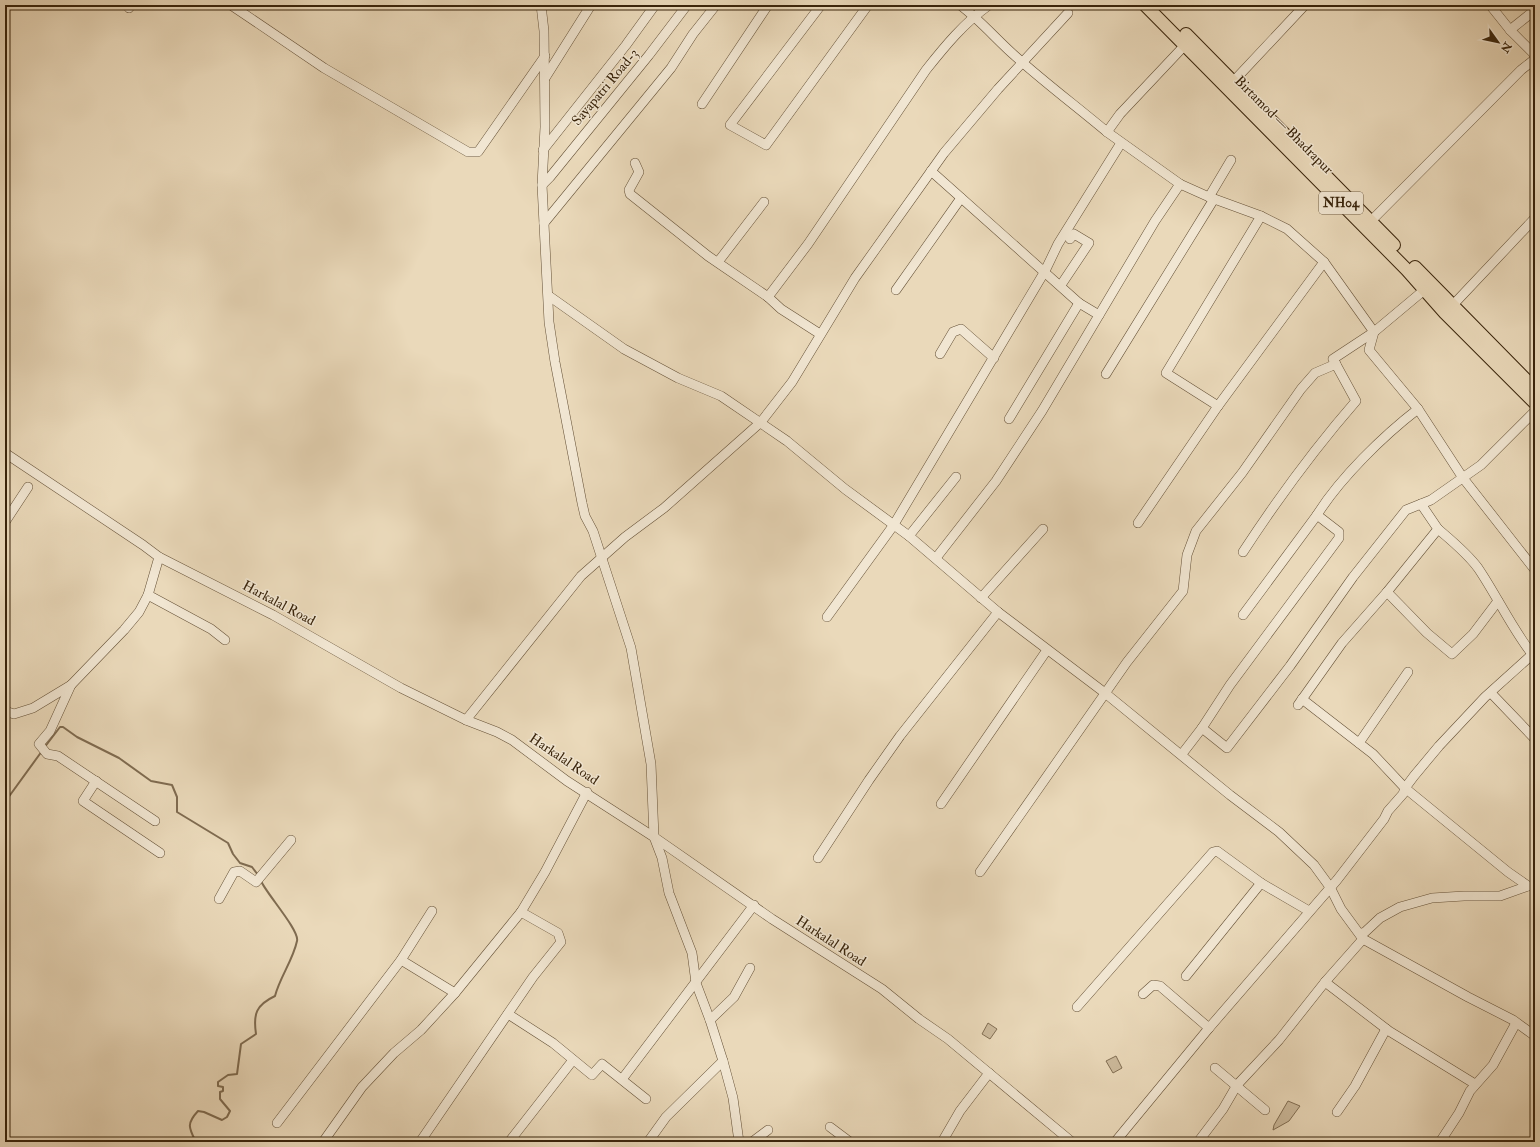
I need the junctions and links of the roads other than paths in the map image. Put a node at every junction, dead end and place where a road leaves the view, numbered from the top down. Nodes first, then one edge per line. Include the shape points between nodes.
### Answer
1 (231, 5) edge
2 (541, 5) edge
3 (591, 5) edge
4 (655, 5) edge
5 (687, 5) edge
6 (716, 5) edge
7 (768, 5) edge
8 (821, 5) edge
9 (868, 5) edge
10 (960, 5) edge
11 (989, 5) edge
12 (1145, 5) edge
13 (1157, 5) edge
14 (1305, 5) edge
15 (1490, 5) edge
16 (1535, 10) edge
17 (1068, 13) dead end
18 (974, 16) junction
19 (1510, 30) junction
20 (1185, 45) junction
21 (1535, 55) edge
22 (544, 56) junction
23 (1535, 58) edge
24 (1022, 62) junction
25 (545, 78) junction
26 (1229, 86) junction
27 (702, 104) dead end
28 (1107, 132) junction
29 (1121, 143) junction
30 (543, 150) junction
31 (1231, 160) dead end
32 (635, 163) dead end
33 (931, 171) junction
34 (1180, 184) junction
35 (542, 185) junction
36 (961, 198) junction
37 (1211, 198) junction
38 (764, 202) dead end
39 (1261, 216) junction
40 (1535, 218) edge
41 (544, 223) junction
42 (1368, 224) junction
43 (1070, 239) dead end
44 (718, 262) junction
45 (1324, 262) junction
46 (1045, 271) junction
47 (1060, 286) junction
48 (1428, 286) junction
49 (896, 290) dead end
50 (549, 296) junction
51 (768, 297) junction
52 (1079, 303) junction
53 (1452, 306) junction
54 (1099, 315) junction
55 (1374, 332) junction
56 (820, 334) junction
57 (940, 354) dead end
58 (994, 358) junction
59 (1336, 364) junction
60 (1106, 374) dead end
61 (1534, 400) edge
62 (1218, 406) junction
63 (1418, 409) junction
64 (1009, 419) dead end
65 (761, 422) junction
66 (5, 453) edge
67 (956, 477) dead end
68 (1463, 478) junction
69 (28, 487) dead end
70 (1421, 504) junction
71 (1317, 515) junction
72 (5, 522) edge
73 (1138, 523) dead end
74 (893, 526) junction
75 (1043, 529) dead end
76 (1438, 529) junction
77 (909, 536) junction
78 (1243, 552) dead end
79 (159, 557) junction
80 (601, 557) junction
81 (936, 558) junction
82 (1535, 570) edge
83 (1387, 592) junction
84 (148, 595) junction
85 (981, 598) junction
86 (1498, 601) junction
87 (998, 612) junction
88 (1243, 615) dead end
89 (827, 617) dead end
90 (225, 640) dead end
91 (1047, 650) junction
92 (1534, 653) edge
93 (1408, 672) dead end
94 (71, 685) junction
95 (1105, 693) junction
96 (1491, 693) junction
97 (5, 711) edge
98 (466, 720) junction
99 (1202, 728) junction
100 (1535, 739) edge
101 (1359, 743) junction
102 (1182, 754) junction
103 (96, 782) junction
104 (1405, 788) junction
105 (587, 792) junction
106 (941, 804) dead end
107 (155, 821) dead end
108 (654, 837) junction
109 (291, 840) dead end
110 (160, 853) dead end
111 (818, 858) dead end
112 (980, 872) dead end
113 (1261, 883) junction
114 (1330, 887) junction
115 (219, 899) dead end
116 (754, 905) junction
117 (432, 911) dead end
118 (1310, 911) junction
119 (521, 912) junction
120 (1362, 937) junction
121 (401, 960) junction
122 (750, 968) dead end
123 (1186, 976) dead end
124 (1325, 982) junction
125 (696, 983) junction
126 (455, 993) junction
127 (1143, 994) dead end
128 (1077, 1007) dead end
129 (508, 1014) junction
130 (710, 1020) junction
131 (1516, 1023) junction
132 (1209, 1028) junction
133 (1386, 1029) junction
134 (1535, 1036) edge
135 (573, 1060) junction
136 (723, 1061) junction
137 (1215, 1068) dead end
138 (989, 1073) junction
139 (623, 1078) junction
140 (1475, 1084) junction
141 (1237, 1085) junction
142 (646, 1099) dead end
143 (1265, 1110) dead end
144 (1337, 1112) dead end
145 (277, 1123) dead end
146 (830, 1127) dead end
147 (768, 1130) dead end
148 (323, 1142) edge
149 (420, 1142) edge
150 (509, 1142) edge
151 (648, 1142) edge
152 (739, 1142) edge
153 (752, 1142) edge
154 (850, 1142) edge
155 (942, 1142) edge
156 (1072, 1142) edge
157 (1115, 1142) edge
158 (1198, 1142) edge
159 (1440, 1142) edge

1 - 22 street via 324,68 473,153 478,152
2 - 22 street
3 - 25 street
4 - 30 street
5 - 35 street, Sayapatri Road-3 via 631,78
6 - 41 street via 671,68
7 - 27 street
8 - 9 street via 730,125 766,145
10 - 18 street
11 - 18 street
12 - 20 main road, Birtamod — Bhadrapur / NH04
13 - 26 main road, Birtamod — Bhadrapur / NH04
14 - 26 street
15 - 19 street
16 - 19 street
17 - 24 street
18 - 24 street
18 - 51 street via 946,44 926,70 808,244
19 - 21 street
20 - 26 main road, Birtamod — Bhadrapur / NH04
20 - 28 street via 1120,114
22 - 25 street
23 - 42 street
24 - 28 street
24 - 33 street via 968,123
25 - 30 street
26 - 42 main road, Birtamod — Bhadrapur / NH04
28 - 29 street
29 - 34 street
29 - 46 street via 1058,244
30 - 35 street
31 - 37 street
32 - 44 street via 639,172 629,190 630,194
33 - 36 street
33 - 56 street via 855,278
34 - 37 street
34 - 54 street
35 - 41 street
36 - 46 street
36 - 49 street
37 - 39 street
37 - 60 street
38 - 44 street
39 - 45 street via 1287,229
39 - 62 street via 1166,373
40 - 53 street
41 - 50 street
42 - 48 main road, Birtamod — Bhadrapur / NH04
43 - 47 street via 1074,234 1089,243
44 - 51 street
45 - 55 street
45 - 62 street
46 - 47 street
46 - 58 street
47 - 52 street
48 - 53 main road, Birtamod — Bhadrapur / NH04
48 - 55 street
48 - 61 main road, Birtamod — Bhadrapur / NH04 via 1445,313
50 - 65 street via 624,349 678,378 721,396
50 - 80 street via 549,322 555,362 582,503
51 - 56 street via 781,309
52 - 54 street
52 - 64 street
53 - 61 main road, Birtamod — Bhadrapur / NH04
54 - 81 street via 1042,411 996,481
55 - 59 street via 1333,358
55 - 63 street via 1369,350
56 - 65 street via 792,382
57 - 58 street via 953,332 961,329
58 - 74 street
59 - 78 street via 1356,400
59 - 95 street via 1314,373 1196,531 1187,555 1183,591
61 - 68 street via 1481,465
62 - 73 street
63 - 68 street
63 - 71 street via 1361,461
65 - 74 street
65 - 80 street via 664,508
66 - 79 street, Harkalal Road
67 - 77 street
68 - 70 street
68 - 82 street
69 - 72 street
70 - 76 street
70 - 99 street via 1406,510 1383,538 1227,748
71 - 88 street
71 - 99 street via 1339,532 1339,538 1230,685
74 - 77 street
74 - 89 street
75 - 85 street
76 - 83 street
76 - 86 street via 1463,550
77 - 81 street
79 - 84 street
79 - 98 street, Harkalal Road via 273,615 401,688
80 - 98 street via 581,576
80 - 108 street via 631,648 651,764
81 - 85 street
83 - 86 street via 1427,633 1452,654 1473,634
83 - 101 street via 1342,644 1300,702
84 - 90 street via 212,629
84 - 94 street via 139,612 124,630
85 - 87 street
86 - 92 street via 1519,638
87 - 91 street
87 - 111 street via 900,736
91 - 95 street
91 - 106 street
92 - 96 street
93 - 101 street
94 - 97 street via 33,708 14,714
94 - 103 street via 50,731 39,744 47,754 58,756
95 - 102 street
95 - 112 street
96 - 100 street
96 - 104 street via 1439,746
98 - 105 street, Harkalal Road via 512,740
99 - 102 street
101 - 104 street
102 - 114 street via 1279,832 1314,865
103 - 107 street
103 - 110 street via 83,801
104 - 114 street via 1374,833
104 - 120 street via 1528,886 1500,896 1432,898 1400,907 1380,918
105 - 108 street, Harkalal Road
105 - 119 street
108 - 116 street, Harkalal Road
108 - 125 street via 670,893 692,953
109 - 115 street via 256,882 240,871 234,872
113 - 118 street
113 - 123 street
113 - 128 street via 1217,851 1213,852
114 - 118 street
114 - 120 street via 1341,909
116 - 125 street
116 - 138 street, Harkalal Road via 772,920 882,989
117 - 121 street
118 - 132 street
119 - 126 street
119 - 129 street via 558,932 561,942
120 - 124 street
120 - 131 street
121 - 126 street
121 - 145 street
122 - 130 street via 734,997
124 - 133 street
124 - 141 street via 1296,1020
125 - 130 street
125 - 139 street
126 - 148 street via 362,1087
127 - 132 street via 1153,985 1160,986
129 - 135 street via 553,1043
129 - 149 street
130 - 136 street
131 - 134 street
131 - 140 street via 1493,1065
132 - 157 street
133 - 140 street
133 - 144 street via 1355,1086
135 - 139 street via 592,1075 602,1064
135 - 150 street
136 - 151 street via 666,1117
136 - 152 street via 733,1098
137 - 141 street
138 - 155 street via 960,1111
138 - 156 street, Harkalal Road
139 - 142 street
140 - 159 street
141 - 143 street
141 - 158 street
146 - 154 street
147 - 153 street

